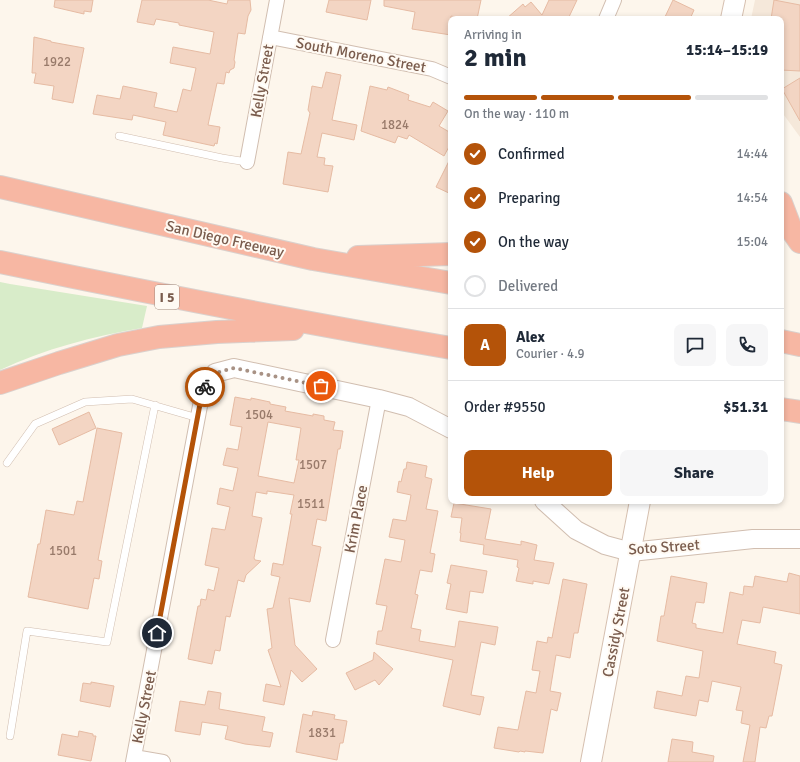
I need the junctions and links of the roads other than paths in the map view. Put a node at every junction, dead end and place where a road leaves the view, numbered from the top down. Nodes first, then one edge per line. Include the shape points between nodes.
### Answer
1 (277, 0) edge
2 (614, 0) edge
3 (734, 0) edge
4 (607, 16) edge
5 (731, 16) edge
6 (270, 37) junction
7 (448, 76) edge
8 (120, 136) dead end
9 (247, 162) joint
10 (0, 187) edge
11 (784, 212) edge
12 (800, 242) edge
13 (448, 254) edge
14 (313, 259) junction
15 (0, 262) edge
16 (448, 282) edge
17 (334, 328) junction
18 (784, 342) edge
19 (800, 345) edge
20 (448, 347) edge
21 (215, 373) joint
22 (0, 383) edge
23 (379, 399) junction
24 (155, 405) junction
25 (784, 409) edge
26 (800, 412) edge
27 (198, 418) junction
28 (448, 427) edge
29 (8, 463) dead end
30 (547, 504) edge
31 (639, 504) edge
32 (800, 538) edge
33 (631, 552) junction
34 (333, 640) dead end
35 (10, 736) dead end
36 (134, 759) edge
37 (163, 762) edge
38 (591, 762) edge

1 - 6 street, Kelly Street
2 - 4 street
3 - 5 main road
6 - 7 street, South Moreno Street via 432,69
6 - 9 street, Kelly Street
8 - 9 lane
10 - 14 highway, San Diego Freeway
11 - 12 highway via 790,229
13 - 14 highway
14 - 16 highway, San Diego Freeway
15 - 17 highway, I 5
17 - 20 highway, I 5
17 - 22 highway via 217,332 159,337 118,345
18 - 19 highway
21 - 23 street via 234,368
21 - 27 street, Kelly Street via 203,390
23 - 28 street via 409,407
23 - 34 street, Krim Place
24 - 27 lane
24 - 29 lane via 132,399 84,402 35,424
24 - 35 lane via 107,642 27,632
25 - 26 highway
27 - 36 street, Kelly Street
30 - 33 street, Soto Street via 576,530 605,545
31 - 33 main road, Cassidy Street
32 - 33 street, Soto Street via 753,539
33 - 38 main road, Cassidy Street
36 - 37 street

